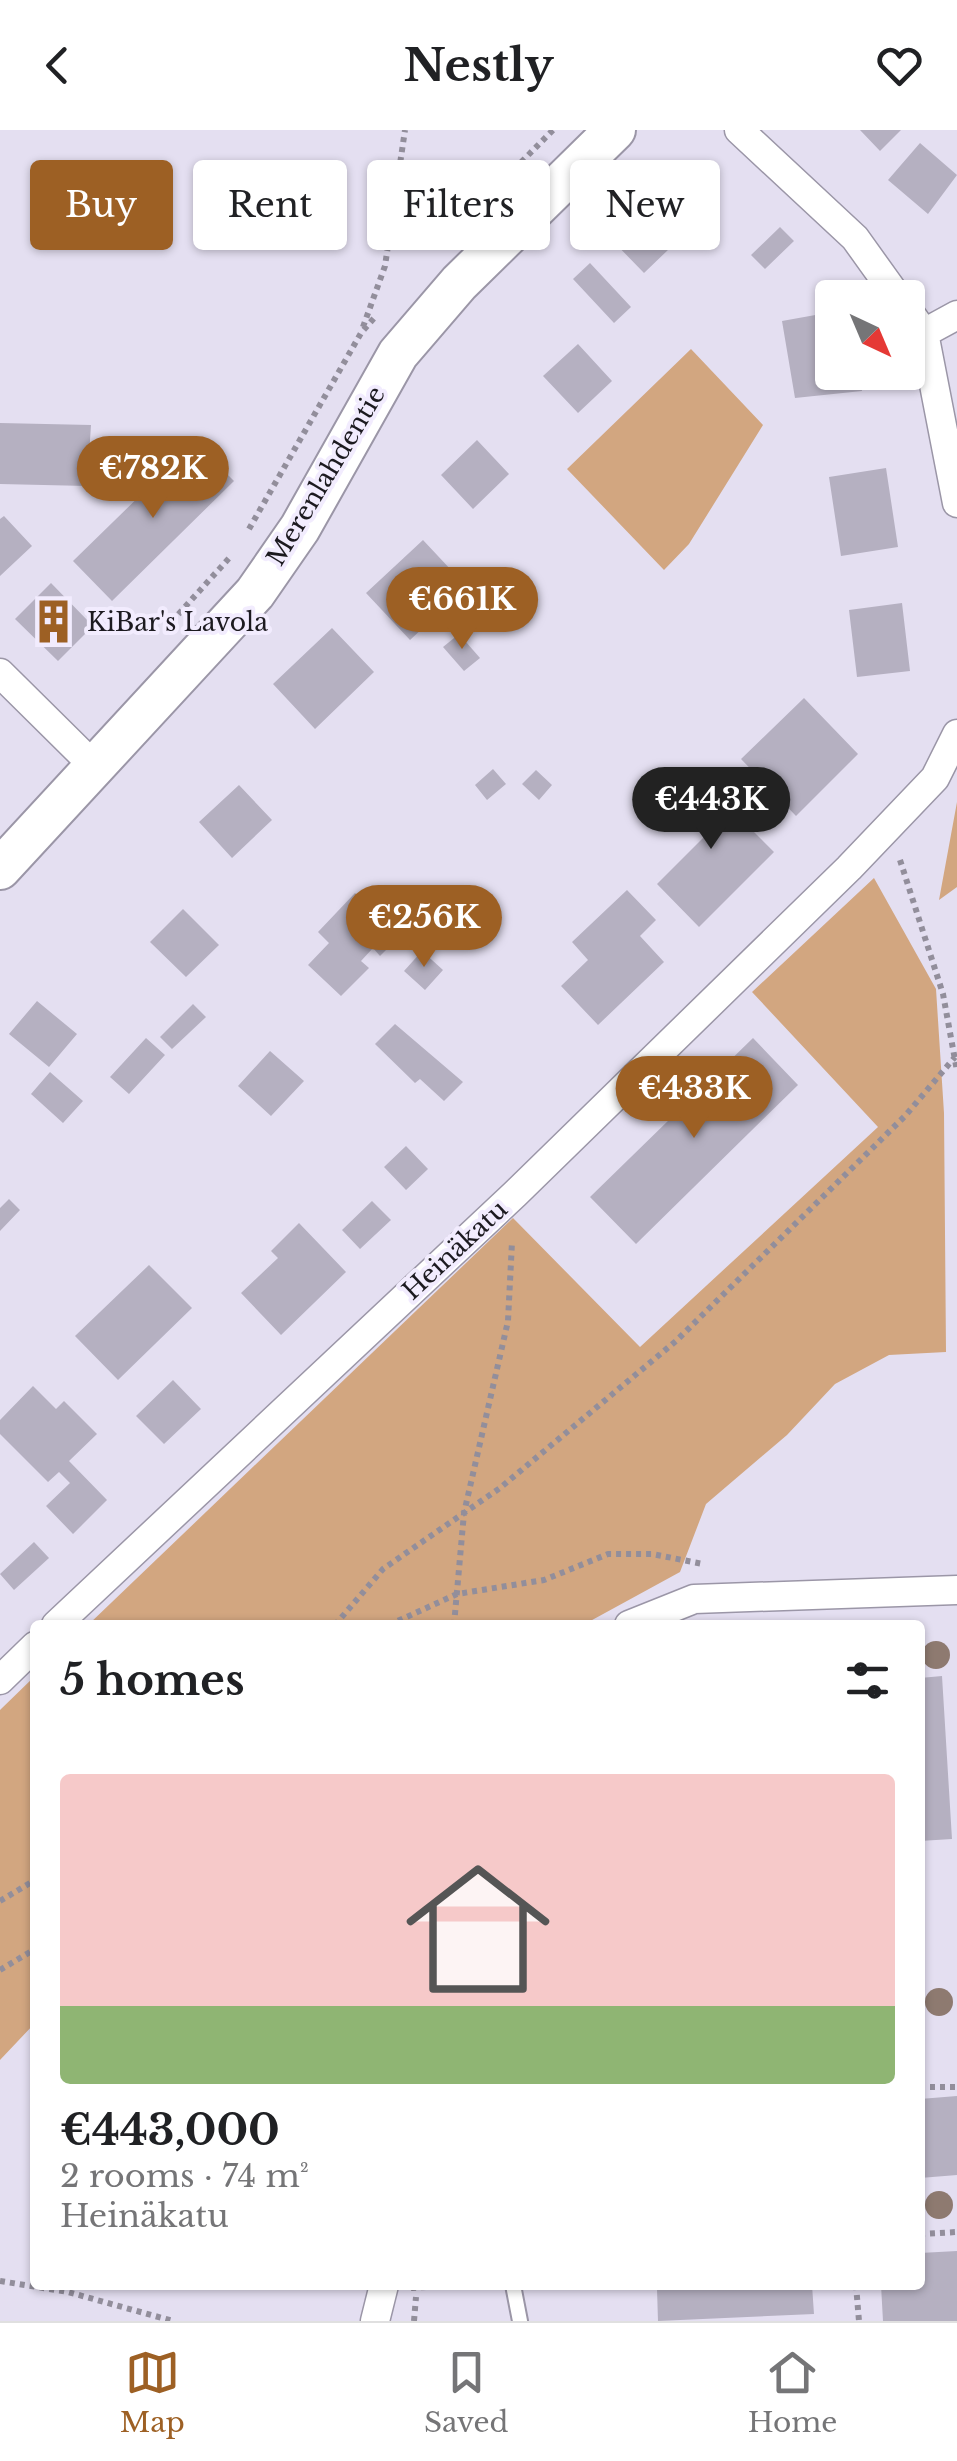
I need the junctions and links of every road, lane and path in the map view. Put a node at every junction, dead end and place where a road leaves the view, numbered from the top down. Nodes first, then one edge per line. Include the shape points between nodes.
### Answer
1 (405, 130) edge
2 (554, 130) edge
3 (614, 130) edge
4 (739, 130) edge
5 (524, 160) edge
6 (885, 280) edge
7 (386, 305) dead end
8 (957, 315) edge
9 (925, 320) edge
10 (361, 332) junction
11 (925, 361) edge
12 (957, 503) edge
13 (246, 534) dead end
14 (236, 550) dead end
15 (152, 643) dead end
16 (0, 673) edge
17 (957, 734) edge
18 (95, 767) junction
19 (906, 846) dead end
20 (0, 869) edge
21 (955, 1057) edge
22 (957, 1071) edge
23 (515, 1194) junction
24 (464, 1513) junction
25 (721, 1568) dead end
26 (957, 1590) edge
27 (457, 1594) junction
28 (61, 1620) edge
29 (339, 1620) edge
30 (400, 1620) edge
31 (454, 1620) edge
32 (642, 1620) edge
33 (30, 1651) edge
34 (0, 1680) edge
35 (30, 1883) edge
36 (0, 1901) edge
37 (30, 1951) edge
38 (0, 1970) edge
39 (957, 2086) edge
40 (925, 2087) edge
41 (957, 2232) edge
42 (925, 2234) edge
43 (0, 2281) edge
44 (30, 2286) edge
45 (56, 2290) edge
46 (383, 2290) edge
47 (515, 2290) edge
48 (856, 2290) edge
49 (173, 2321) edge
50 (375, 2321) edge
51 (520, 2321) edge
52 (858, 2321) edge

1 - 10 path via 384,266
2 - 5 path
3 - 18 main road, Merenlahdentie via 459,283 398,354 300,528 255,593
4 - 6 street via 856,238
7 - 10 path
8 - 9 street
10 - 13 path
11 - 12 street
14 - 15 path
16 - 18 street
17 - 23 street, Heinäkatu via 935,778
18 - 20 main road, Merenlahdentie
19 - 21 path via 898,857 943,994
21 - 22 path
21 - 24 path via 905,1116 676,1341
23 - 24 path via 508,1321
23 - 28 street, Heinäkatu
24 - 27 path
24 - 29 path via 383,1569
25 - 27 path via 652,1554 608,1554 544,1580
26 - 32 street via 694,1599
27 - 30 path
27 - 31 path
33 - 34 street
35 - 36 path
37 - 38 path
39 - 40 path
41 - 42 path
43 - 44 path
45 - 49 path
46 - 50 street
47 - 51 lane
48 - 52 path

